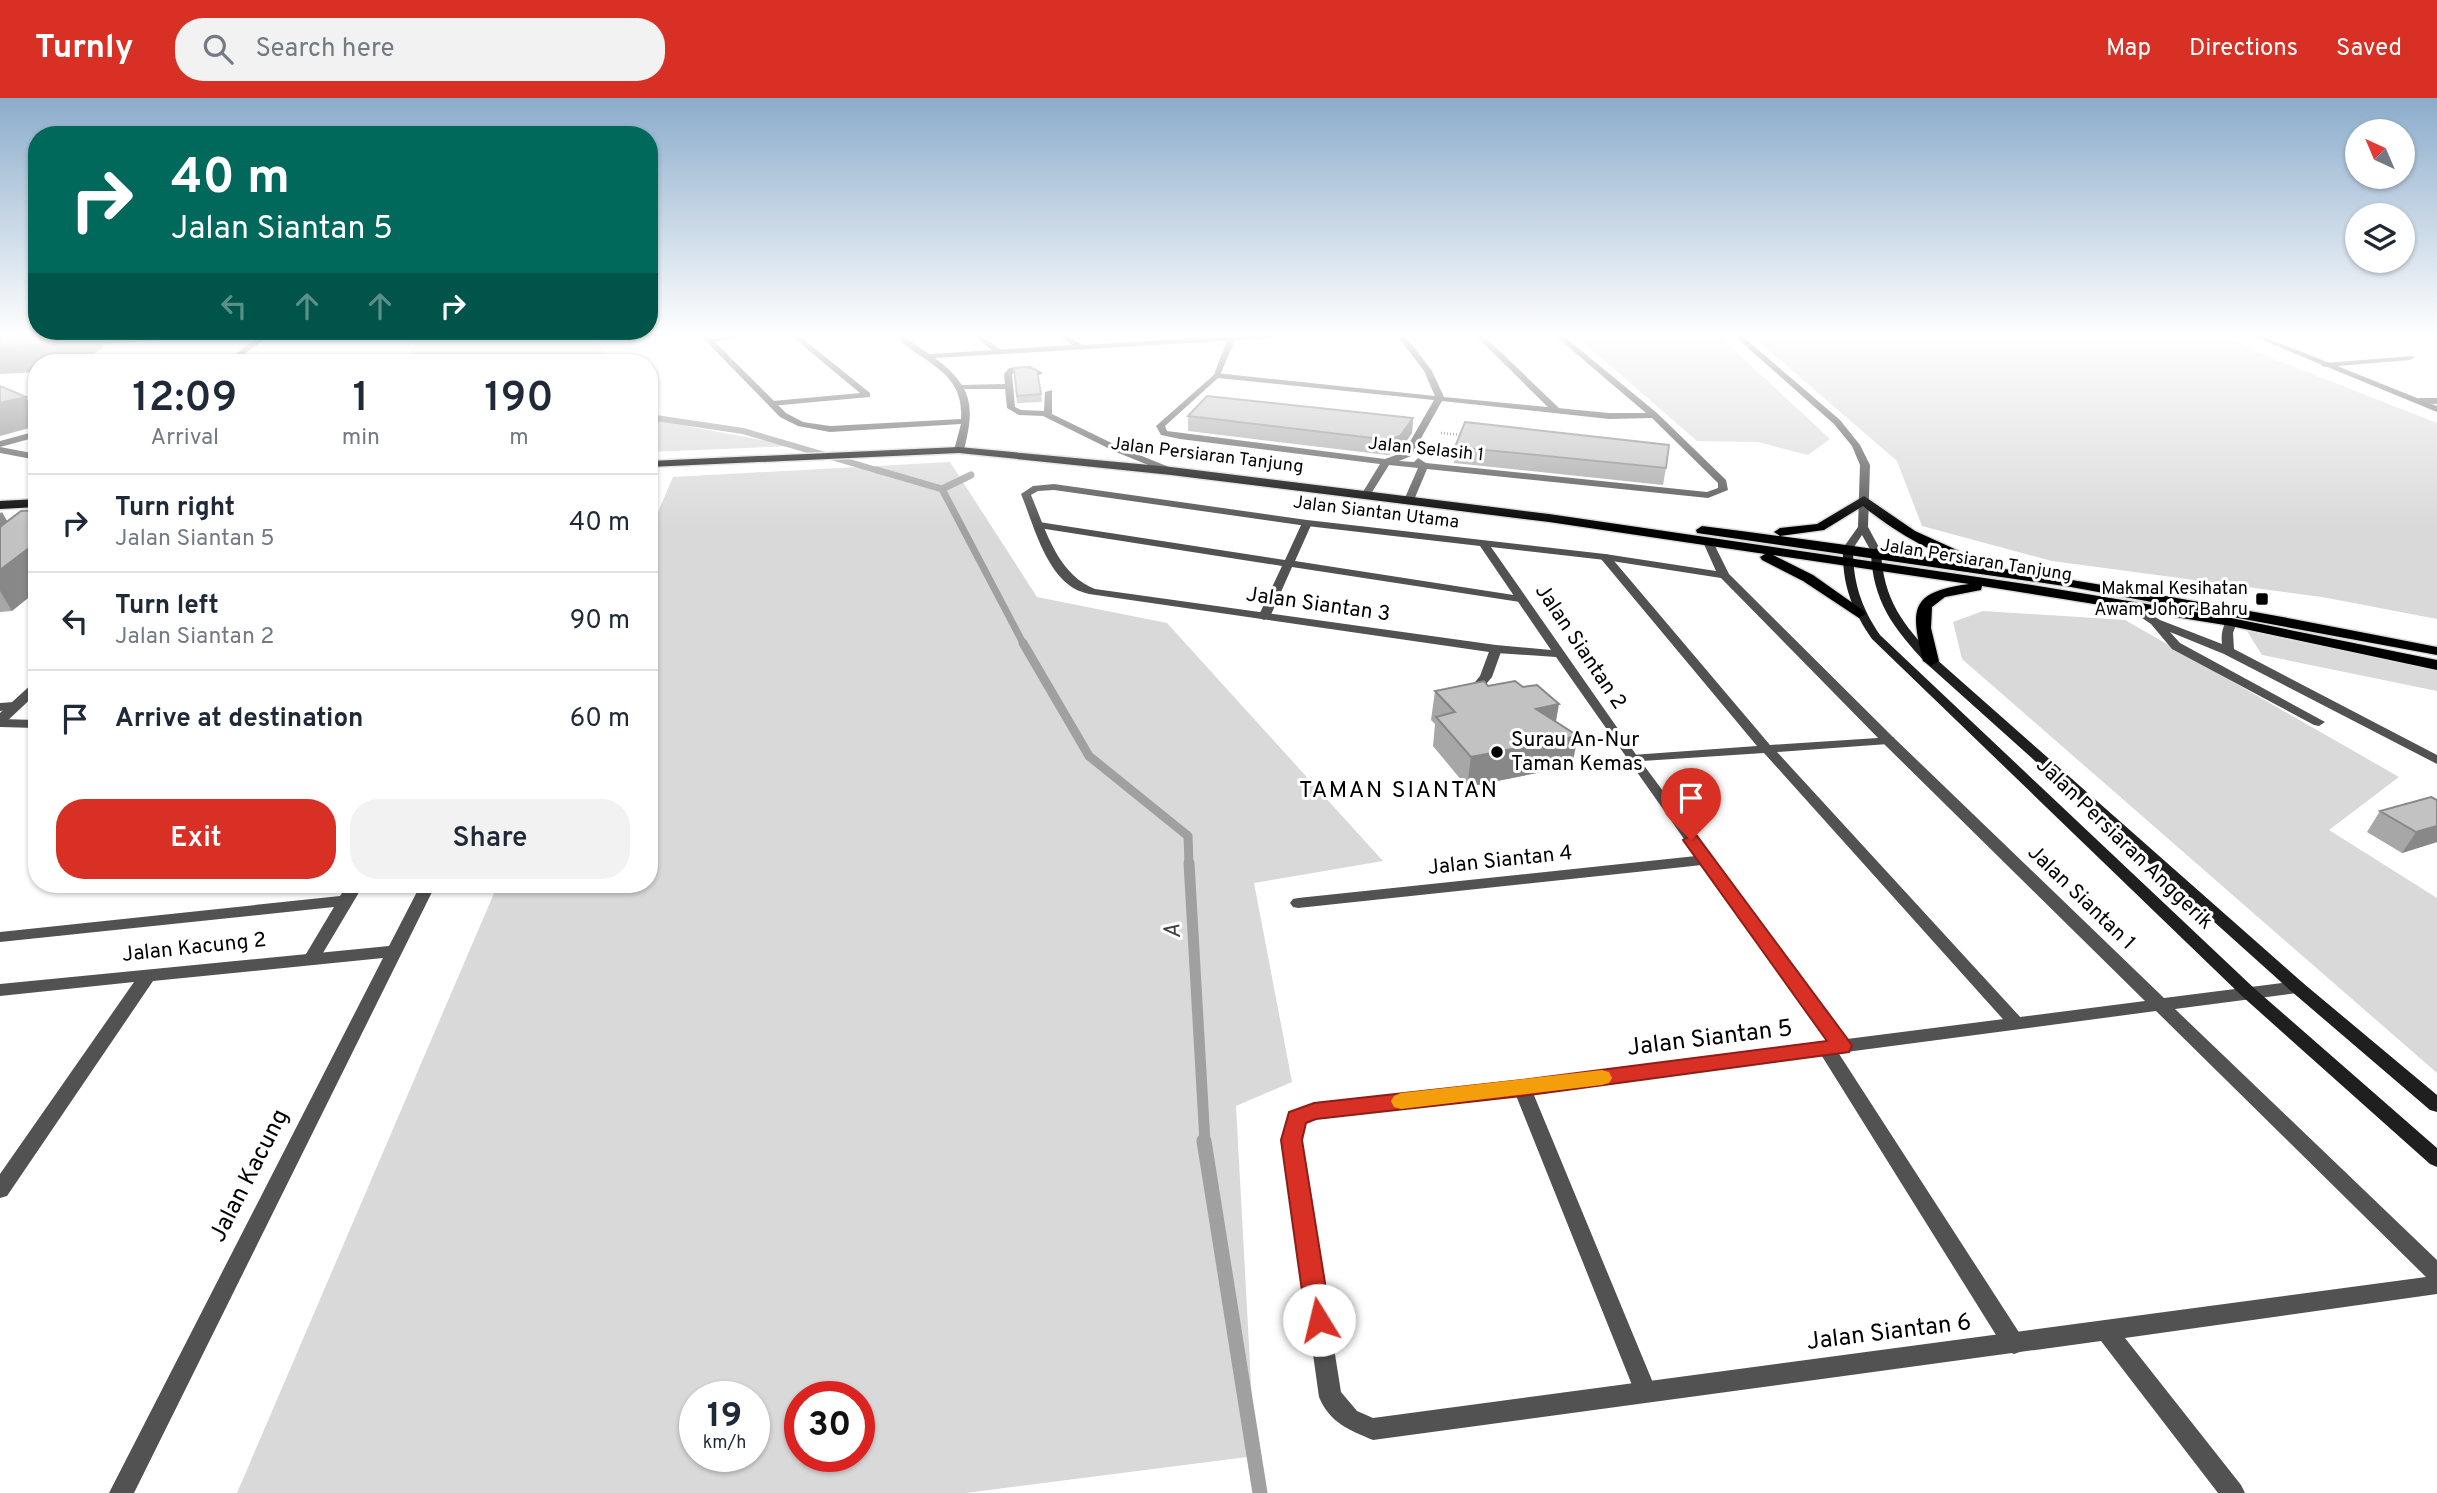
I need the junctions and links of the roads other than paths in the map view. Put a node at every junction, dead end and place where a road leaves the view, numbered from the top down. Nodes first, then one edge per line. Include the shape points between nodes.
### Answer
1 (768, 399) edge
2 (824, 399) edge
3 (963, 399) edge
4 (1010, 399) edge
5 (1049, 399) edge
6 (1190, 399) edge
7 (1439, 399) edge
8 (1458, 399) edge
9 (1545, 399) edge
10 (1635, 399) edge
11 (1809, 399) edge
12 (2415, 399) edge
13 (2420, 401) junction
14 (2437, 401) edge
15 (773, 404) junction
16 (2437, 409) edge
17 (1557, 411) junction
18 (1045, 414) junction
19 (1654, 415) junction
20 (967, 421) junction
21 (26, 437) edge
22 (0, 444) edge
23 (0, 450) edge
24 (959, 450) junction
25 (1408, 454) junction
26 (28, 455) edge
27 (1387, 462) junction
28 (658, 464) edge
29 (1424, 466) junction
30 (1171, 471) junction
31 (1366, 495) junction
32 (1409, 500) junction
33 (1864, 500) junction
34 (28, 503) edge
35 (0, 505) edge
36 (1549, 518) junction
37 (1307, 523) junction
38 (1039, 525) junction
39 (1863, 527) junction
40 (1690, 528) junction
41 (1708, 542) junction
42 (1483, 543) junction
43 (1743, 548) junction
44 (1848, 555) junction
45 (1605, 557) junction
46 (1876, 558) junction
47 (1289, 563) junction
48 (1724, 576) junction
49 (2033, 582) junction
50 (1520, 599) junction
51 (2130, 605) junction
52 (1859, 614) junction
53 (1264, 617) junction
54 (2156, 622) junction
55 (2231, 622) junction
56 (1496, 649) junction
57 (2228, 651) junction
58 (2437, 651) edge
59 (1558, 654) junction
60 (1931, 661) junction
61 (2437, 665) edge
62 (28, 693) edge
63 (1467, 699) edge
64 (14, 706) junction
65 (0, 707) edge
66 (0, 721) edge
67 (2319, 722) dead end
68 (28, 723) edge
69 (1888, 740) junction
70 (1767, 749) junction
71 (1632, 759) junction
72 (2437, 760) edge
73 (1706, 860) junction
74 (350, 893) edge
75 (423, 893) edge
76 (345, 901) junction
77 (1298, 903) dead end
78 (0, 937) edge
79 (393, 951) junction
80 (312, 959) junction
81 (148, 975) junction
82 (2297, 987) junction
83 (0, 990) edge
84 (2249, 993) junction
85 (2160, 1005) junction
86 (2016, 1023) junction
87 (1834, 1047) junction
88 (1522, 1088) junction
89 (2437, 1105) edge
90 (2437, 1159) edge
91 (0, 1190) edge
92 (2437, 1274) edge
93 (2437, 1285) edge
94 (2107, 1332) junction
95 (2014, 1344) junction
96 (1645, 1390) junction
97 (1349, 1419) joint
98 (121, 1493) edge
99 (2233, 1493) edge

1 - 15 street
2 - 15 street
3 - 20 street
4 - 18 street via 1011,408 1019,412
5 - 18 street
6 - 27 street, Jalan Selasih 1 via 1160,426 1164,433
7 - 25 street
8 - 17 street
9 - 17 street
10 - 19 street
11 - 33 street via 1850,435 1865,465
12 - 13 street
13 - 14 street
13 - 16 street
15 - 20 street via 801,424 831,429
17 - 19 street
18 - 30 street
19 - 29 street, Jalan Selasih 1 via 1723,482 1723,489 1708,495
20 - 24 street
21 - 22 street
23 - 26 street
24 - 28 main road, Jalan Persiaran Tanjung
24 - 30 main road, Jalan Persiaran Tanjung
25 - 27 street
25 - 29 street
27 - 29 street, Jalan Selasih 1
27 - 31 street
29 - 32 street
30 - 31 main road, Jalan Persiaran Tanjung
31 - 32 main road, Jalan Persiaran Tanjung
32 - 36 main road, Jalan Persiaran Tanjung
33 - 39 street
33 - 40 main road via 1833,521 1812,528 1785,532
33 - 49 main road via 1924,543
34 - 35 main road
36 - 40 main road, Jalan Persiaran Tanjung
36 - 41 main road, Jalan Persiaran Tanjung
37 - 38 street, Jalan Siantan Utama via 1054,487 1026,494
37 - 42 street, Jalan Siantan Utama
37 - 47 street
38 - 47 street
38 - 53 street, Jalan Siantan 3 via 1075,585 1093,592
39 - 44 street
39 - 46 street, Jalan Persiaran Anggerik
40 - 44 main road, Jalan Persiaran Tanjung
41 - 43 main road, Jalan Persiaran Tanjung
41 - 48 street, Jalan Siantan 1
42 - 45 street, Jalan Siantan Utama
42 - 50 street, Jalan Siantan 2
43 - 44 main road, Jalan Persiaran Tanjung
43 - 52 main road via 1808,578
44 - 46 main road, Jalan Persiaran Tanjung
44 - 52 street, Jalan Persiaran Anggerik via 1847,583
45 - 48 street, Jalan Siantan Utama
45 - 70 street
46 - 49 main road, Jalan Persiaran Tanjung
46 - 60 street, Jalan Persiaran Anggerik via 1879,587 1889,613
47 - 50 street
47 - 53 street
48 - 69 street, Jalan Siantan 1
49 - 51 main road, Jalan Persiaran Tanjung
49 - 58 main road, Jalan Persiaran Tanjung via 2239,611
49 - 60 main road via 1954,590 1929,600 1921,617
50 - 59 street, Jalan Siantan 2
51 - 54 street
51 - 55 main road, Jalan Persiaran Tanjung
52 - 84 street, Jalan Persiaran Anggerik via 1876,637
53 - 56 street, Jalan Siantan 3
54 - 57 street
54 - 67 street via 2176,646
55 - 57 street
55 - 61 main road, Jalan Persiaran Tanjung
56 - 59 street, Jalan Siantan 3
56 - 63 street via 1486,677
57 - 72 street
59 - 71 street, Jalan Siantan 2
60 - 82 street, Jalan Persiaran Anggerik
62 - 64 street
64 - 65 street
64 - 66 street
66 - 68 street
69 - 70 street
69 - 85 street, Jalan Siantan 1
70 - 71 street
70 - 86 street
71 - 73 street, Jalan Siantan 2
73 - 77 street, Jalan Siantan 4
73 - 87 street, Jalan Siantan 2
74 - 76 street
75 - 79 street, Jalan Kacung
76 - 78 street
76 - 80 street
79 - 80 street, Jalan Kacung 2
79 - 98 street, Jalan Kacung
80 - 81 street, Jalan Kacung 2
81 - 83 street, Jalan Kacung 2
81 - 91 street
82 - 84 street, Jalan Siantan 5
82 - 89 street, Jalan Persiaran Anggerik
84 - 85 street, Jalan Siantan 5
84 - 90 street, Jalan Persiaran Anggerik
85 - 86 street, Jalan Siantan 5
85 - 92 street, Jalan Siantan 1
86 - 87 street, Jalan Siantan 5
87 - 88 street, Jalan Siantan 5
87 - 95 street, Jalan Siantan 2
88 - 96 street
88 - 97 street, Jalan Siantan 5 via 1314,1111 1296,1118 1292,1140 1330,1397
93 - 94 street, Jalan Siantan 6
94 - 95 street, Jalan Siantan 6
94 - 99 street
95 - 96 street, Jalan Siantan 6
96 - 97 street, Jalan Siantan 6 via 1373,1429

